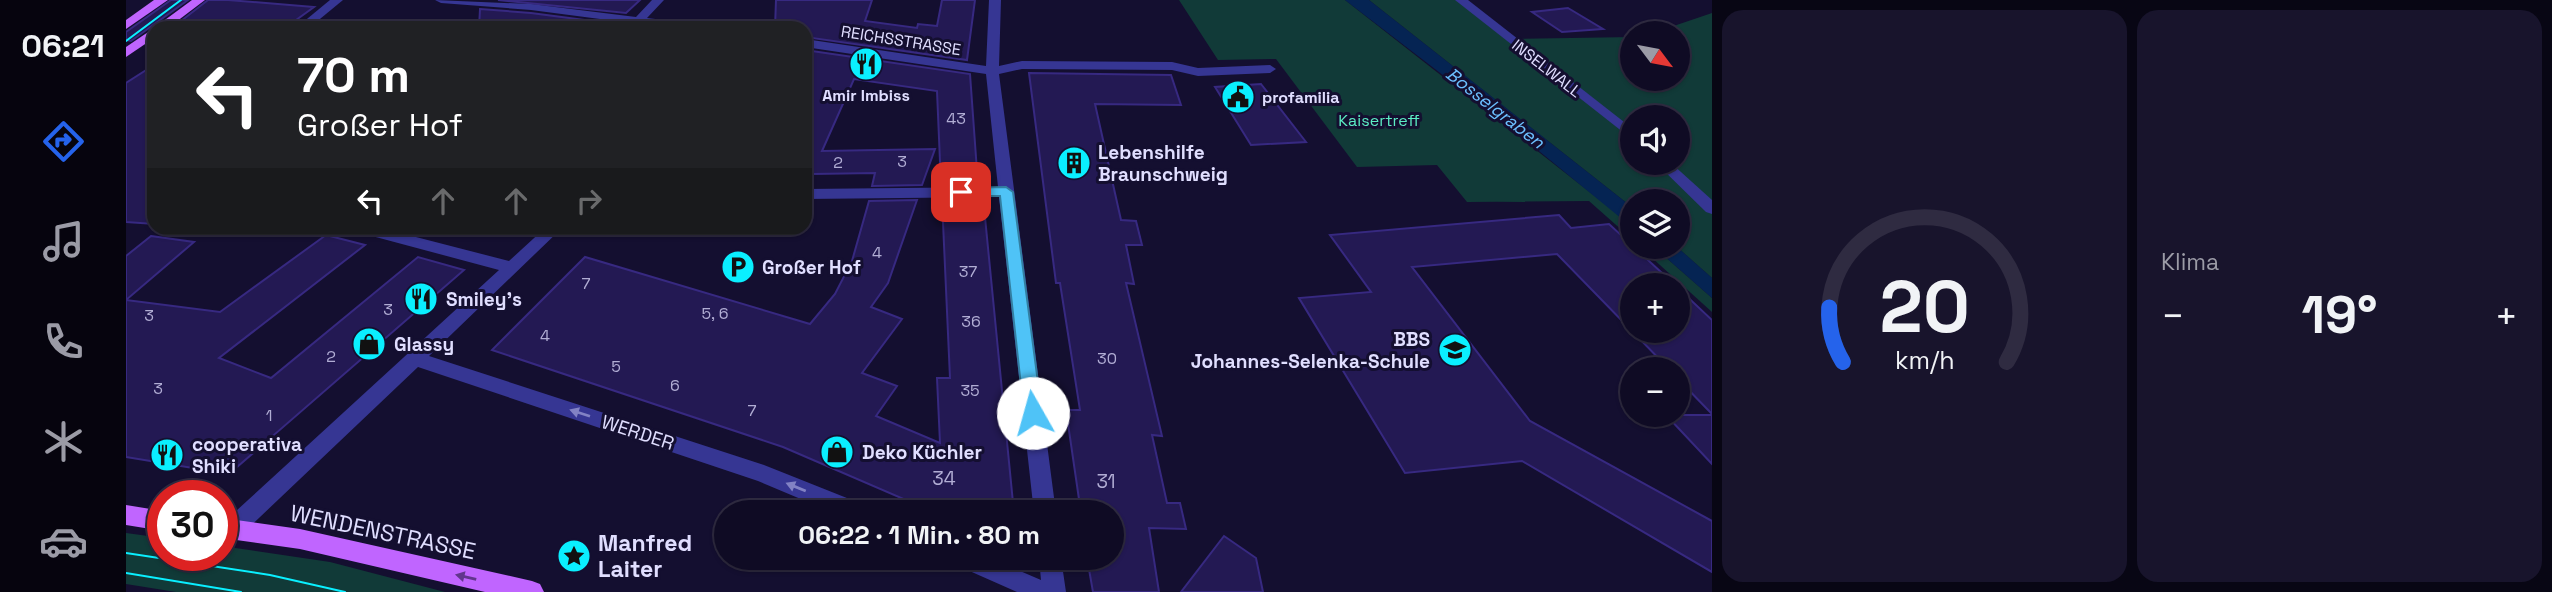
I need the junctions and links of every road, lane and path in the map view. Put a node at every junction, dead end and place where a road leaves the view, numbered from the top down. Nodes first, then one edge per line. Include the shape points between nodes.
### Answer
1 (162, 0) edge
2 (199, 0) edge
3 (337, 0) edge
4 (441, 0) edge
5 (658, 0) edge
6 (995, 0) edge
7 (1461, 0) edge
8 (534, 3) edge
9 (639, 20) junction
10 (170, 21) edge
11 (311, 21) edge
12 (646, 21) edge
13 (126, 25) edge
14 (147, 37) edge
15 (812, 44) edge
16 (126, 53) edge
17 (1270, 69) dead end
18 (992, 71) junction
19 (1620, 126) edge
20 (1676, 175) edge
21 (1006, 192) junction
22 (812, 194) edge
23 (1712, 209) edge
24 (389, 235) edge
25 (546, 235) edge
26 (511, 267) junction
27 (414, 358) junction
28 (827, 500) edge
29 (1043, 500) edge
30 (126, 515) edge
31 (147, 518) edge
32 (238, 518) edge
33 (238, 530) edge
34 (992, 570) edge
35 (1051, 570) edge
36 (532, 592) edge
37 (1043, 592) edge
38 (1054, 592) edge

1 - 13 main road
2 - 10 main road
3 - 11 street
4 - 8 street
5 - 9 street
6 - 18 street
7 - 19 street, INSELWALL
8 - 9 street
9 - 12 street
14 - 16 main road
15 - 18 street, REICHSSTRASSE
17 - 18 street, REICHSSTRASSE via 1198,72 1172,66 1022,65
18 - 21 street
20 - 23 street
21 - 22 street
21 - 29 street
24 - 26 street
25 - 26 street
26 - 27 street
28 -> 27 street, WERDER via 764,474
27 - 32 street
30 - 31 main road
36 -> 33 main road, WENDENSTRASSE via 300,539
34 - 37 street
35 - 38 street

